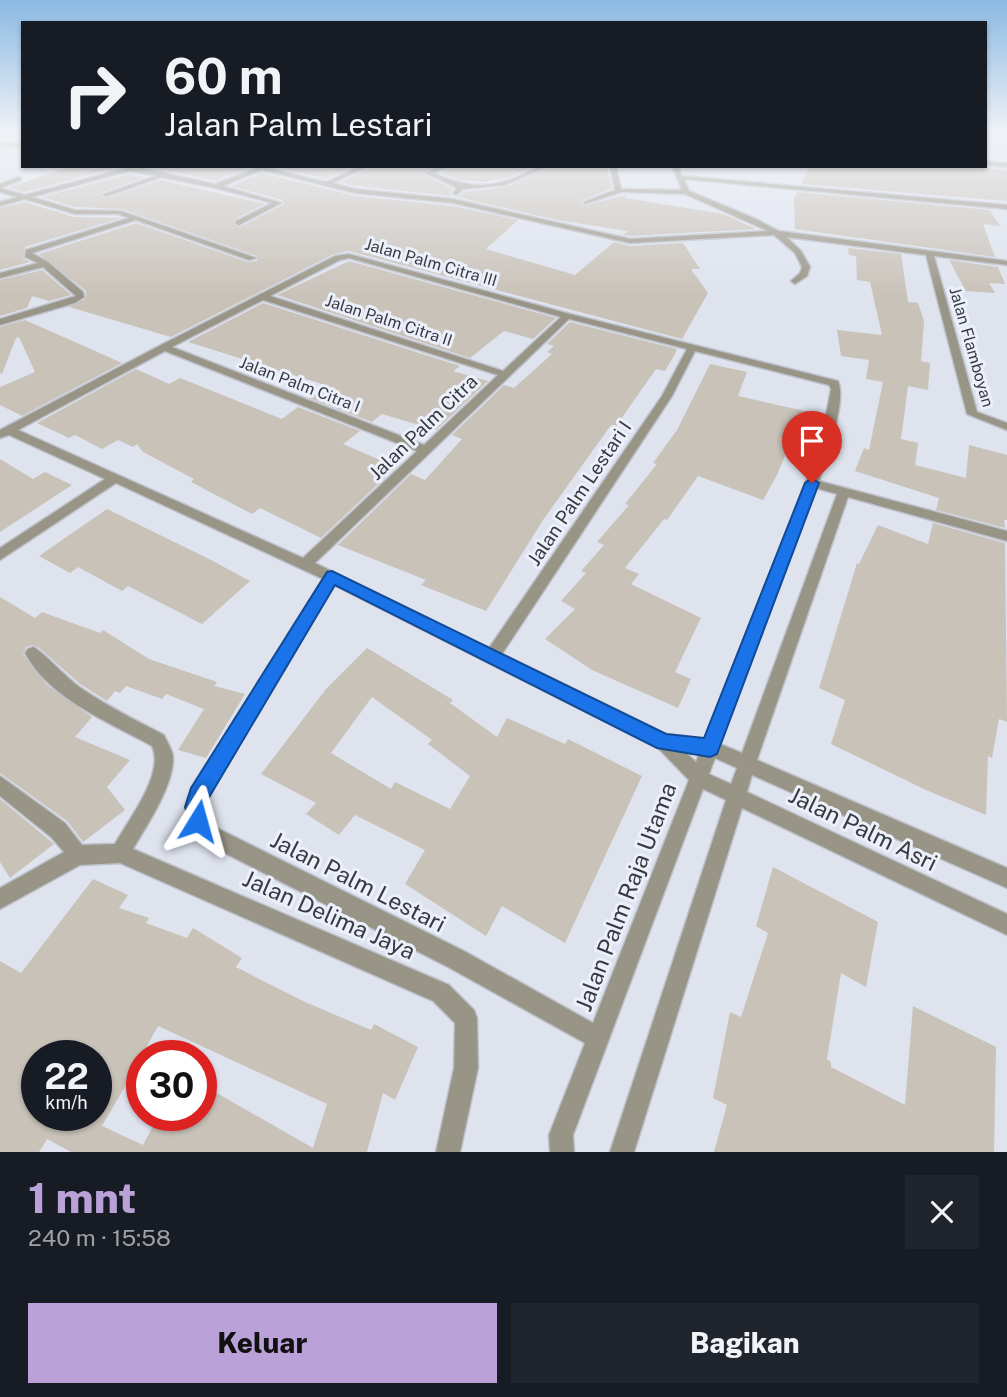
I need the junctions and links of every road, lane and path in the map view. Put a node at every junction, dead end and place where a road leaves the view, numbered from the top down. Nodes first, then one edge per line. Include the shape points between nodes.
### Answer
1 (461, 187) edge
2 (0, 188) edge
3 (60, 188) edge
4 (126, 188) edge
5 (223, 188) edge
6 (342, 188) edge
7 (683, 188) edge
8 (800, 188) edge
9 (618, 189) joint
10 (685, 192) junction
11 (105, 195) dead end
12 (22, 198) junction
13 (453, 201) junction
14 (586, 203) dead end
15 (0, 204) edge
16 (1007, 207) edge
17 (137, 218) junction
18 (239, 223) dead end
19 (773, 233) junction
20 (930, 254) junction
21 (252, 258) dead end
22 (1007, 262) edge
23 (44, 264) junction
24 (0, 276) edge
25 (795, 281) dead end
26 (264, 297) junction
27 (567, 316) junction
28 (0, 322) edge
29 (164, 347) junction
30 (692, 348) junction
31 (504, 374) junction
32 (834, 383) joint
33 (1007, 427) edge
34 (4, 432) edge
35 (426, 450) junction
36 (115, 478) junction
37 (812, 483) junction
38 (843, 493) junction
39 (1007, 536) edge
40 (0, 555) edge
41 (305, 564) junction
42 (332, 577) junction
43 (33, 653) dead end
44 (492, 656) junction
45 (664, 742) junction
46 (710, 748) junction
47 (747, 764) junction
48 (699, 778) junction
49 (0, 785) edge
50 (737, 796) junction
51 (120, 853) junction
52 (78, 855) junction
53 (1007, 878) edge
54 (0, 900) edge
55 (1007, 925) edge
56 (598, 1038) junction
57 (448, 1152) edge
58 (562, 1152) edge
59 (622, 1152) edge

1 - 13 street
2 - 12 street
3 - 12 street
4 - 11 street
5 - 18 street via 276,202 273,208
6 - 13 street
7 - 10 street
8 - 16 street
9 - 10 street
9 - 14 street
10 - 19 street via 756,220
12 - 15 street
12 - 17 street via 75,212 119,212
13 - 19 street via 631,241
17 - 21 street
17 - 23 street via 29,252
19 - 20 street
19 - 25 street via 796,247 803,258 804,274
20 - 22 street
20 - 33 street, Jalan Flamboyan via 972,414
23 - 24 street
23 - 28 street via 80,297
26 - 27 street, Jalan Palm Citra III via 349,256
26 - 29 street, Jalan Palm Citra III
26 - 31 street, Jalan Palm Citra II
27 - 30 street, Jalan Palm Citra III
27 - 31 street, Jalan Palm Citra
29 - 34 street, Jalan Palm Citra III
29 - 35 street, Jalan Palm Citra I
30 - 32 street, Jalan Palm Citra III
30 - 44 street, Jalan Palm Lestari I via 667,396
31 - 35 street, Jalan Palm Citra
32 - 37 street, Jalan Palm Raja Utama via 829,430
34 - 36 street
35 - 41 street, Jalan Palm Citra
36 - 40 street
36 - 41 street
37 - 38 street
37 - 46 street, Jalan Palm Raja Utama
38 - 39 street
38 - 47 street
41 - 42 street
42 - 44 street
42 - 56 street, Jalan Palm Lestari via 199,795 198,821 206,832 456,959
43 - 51 street via 61,683 158,741 164,754 154,790
44 - 45 street
45 - 46 street
45 - 48 street
46 - 47 street, Jalan Palm Asri
46 - 48 street, Jalan Palm Raja Utama
47 - 50 street
47 - 53 street, Jalan Palm Asri
48 - 50 street, Jalan Palm Asri
48 - 56 street, Jalan Palm Raja Utama
49 - 52 street via 58,830
50 - 55 street, Jalan Palm Asri
50 - 59 street
51 - 52 street, Jalan Delima Jaya
51 - 57 street, Jalan Delima Jaya via 441,993 466,1018 466,1068
52 - 54 street, Jalan Delima Jaya
56 - 58 street, Jalan Palm Raja Utama via 561,1135

